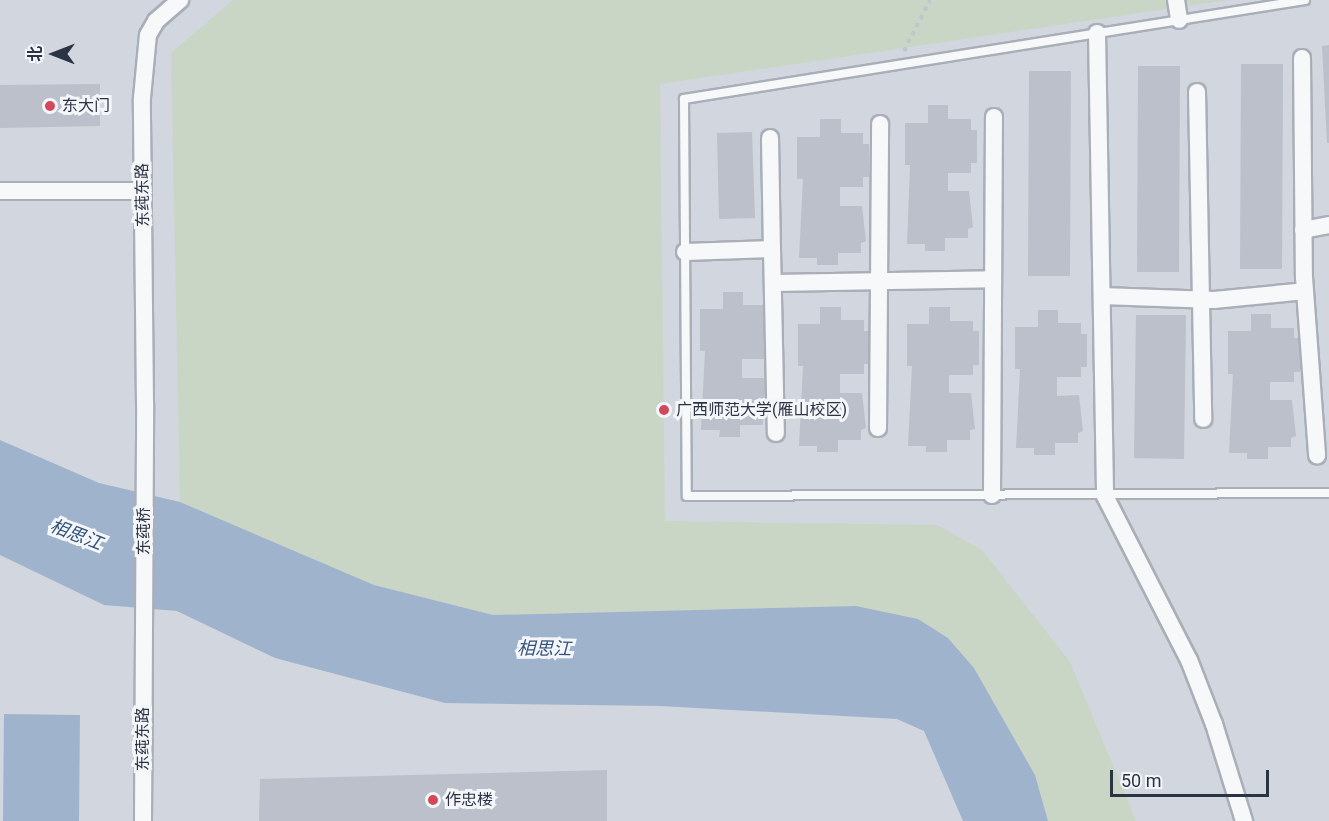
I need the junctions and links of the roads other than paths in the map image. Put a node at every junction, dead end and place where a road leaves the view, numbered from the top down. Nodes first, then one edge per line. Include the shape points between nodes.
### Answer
1 (180, 0) edge
2 (1176, 0) edge
3 (1305, 0) edge
4 (1179, 20) junction
5 (1097, 33) junction
6 (1302, 58) dead end
7 (1197, 92) dead end
8 (994, 117) dead end
9 (880, 124) dead end
10 (770, 138) dead end
11 (0, 191) edge
12 (143, 191) junction
13 (1329, 225) edge
14 (1303, 230) junction
15 (772, 249) junction
16 (686, 252) junction
17 (993, 279) junction
18 (879, 281) junction
19 (773, 283) junction
20 (1305, 291) junction
21 (1102, 296) junction
22 (1201, 300) junction
23 (145, 404) joint
24 (1203, 419) dead end
25 (878, 428) dead end
26 (776, 433) dead end
27 (1317, 456) dead end
28 (1329, 493) edge
29 (992, 495) junction
30 (1105, 496) junction
31 (144, 657) joint
32 (143, 821) edge
33 (1244, 821) edge

1 - 12 street, 东莼东路 via 156,21 145,47
2 - 4 street
3 - 4 lane
4 - 5 lane
5 - 16 lane via 684,99
5 - 21 street
6 - 14 street
7 - 22 street
8 - 17 street
9 - 18 street
10 - 15 street
11 - 12 street
12 - 23 street, 东莼东路
13 - 14 street
14 - 20 street
15 - 16 street
15 - 19 street
16 - 29 lane via 687,496
17 - 18 street
17 - 29 street
18 - 19 street
18 - 25 street
19 - 26 street
20 - 22 street
20 - 27 street
21 - 22 street
21 - 30 street
22 - 24 street
23 - 31 street, 东莼桥
28 - 30 lane
29 - 30 lane
30 - 33 street via 1189,660 1218,735
31 - 32 street, 东莼东路

